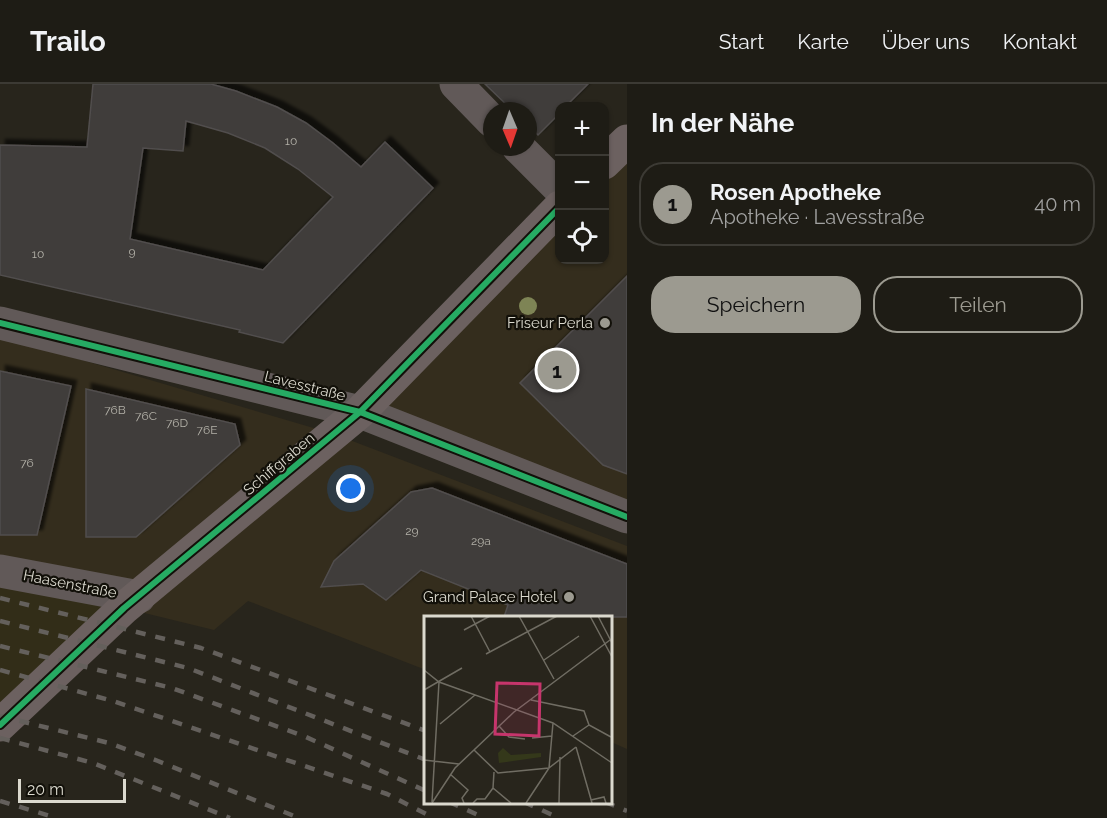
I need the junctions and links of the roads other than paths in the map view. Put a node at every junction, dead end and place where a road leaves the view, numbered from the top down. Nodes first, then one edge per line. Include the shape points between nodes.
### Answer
1 (456, 84) edge
2 (483, 112) edge
3 (627, 141) edge
4 (527, 156) edge
5 (609, 158) edge
6 (555, 184) edge
7 (557, 210) edge
8 (0, 323) edge
9 (360, 412) junction
10 (627, 517) edge
11 (0, 571) edge
12 (139, 597) junction
13 (0, 725) edge

1 - 2 street
3 - 5 main road
4 - 6 street
7 - 9 main road, Schiffgraben
8 - 9 street, Lavesstraße
9 - 10 street, Lavesstraße
9 - 12 main road, Schiffgraben
11 - 12 street, Haasenstraße
12 - 13 main road, Schiffgraben

